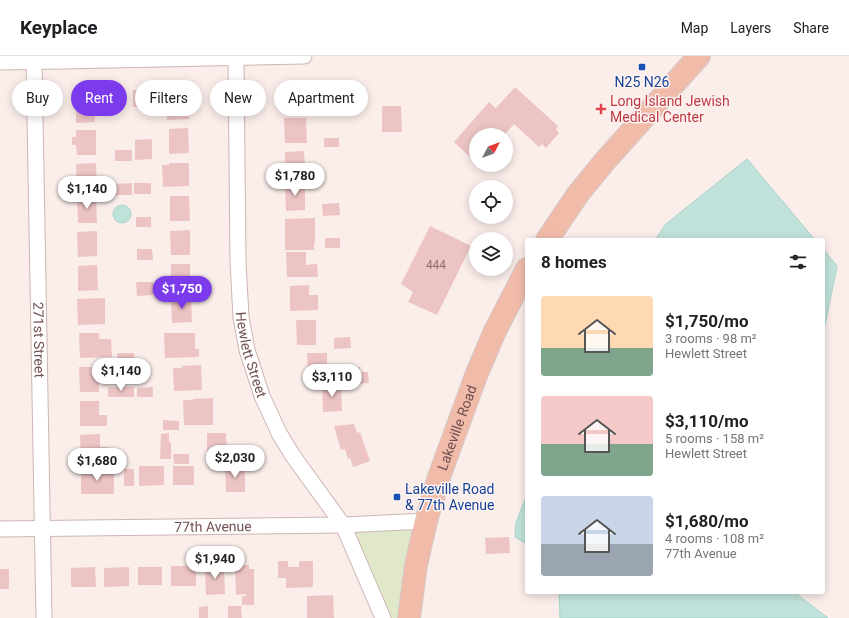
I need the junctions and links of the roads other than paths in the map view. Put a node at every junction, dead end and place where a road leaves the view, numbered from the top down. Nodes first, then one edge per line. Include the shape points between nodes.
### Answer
1 (304, 56) edge
2 (699, 56) edge
3 (236, 58) junction
4 (43, 60) edge
5 (0, 62) edge
6 (548, 238) edge
7 (525, 273) edge
8 (426, 521) junction
9 (343, 525) junction
10 (0, 529) edge
11 (42, 529) junction
12 (44, 618) edge
13 (383, 618) edge
14 (409, 618) edge

1 - 3 street
2 - 6 main road via 605,161 578,194
3 - 4 street
3 - 9 street, Hewlett Street via 238,262 241,317 248,350 262,396 279,433
4 - 5 street
4 - 11 street, 271st Street
7 - 8 main road, Lakeville Road via 477,373 439,477
8 - 9 street, 77th Avenue
8 - 14 main road, Lakeville Road via 416,565
9 - 11 street, 77th Avenue
9 - 13 street, Hewlett Street
10 - 11 street, 77th Avenue
11 - 12 street, 271st Street

